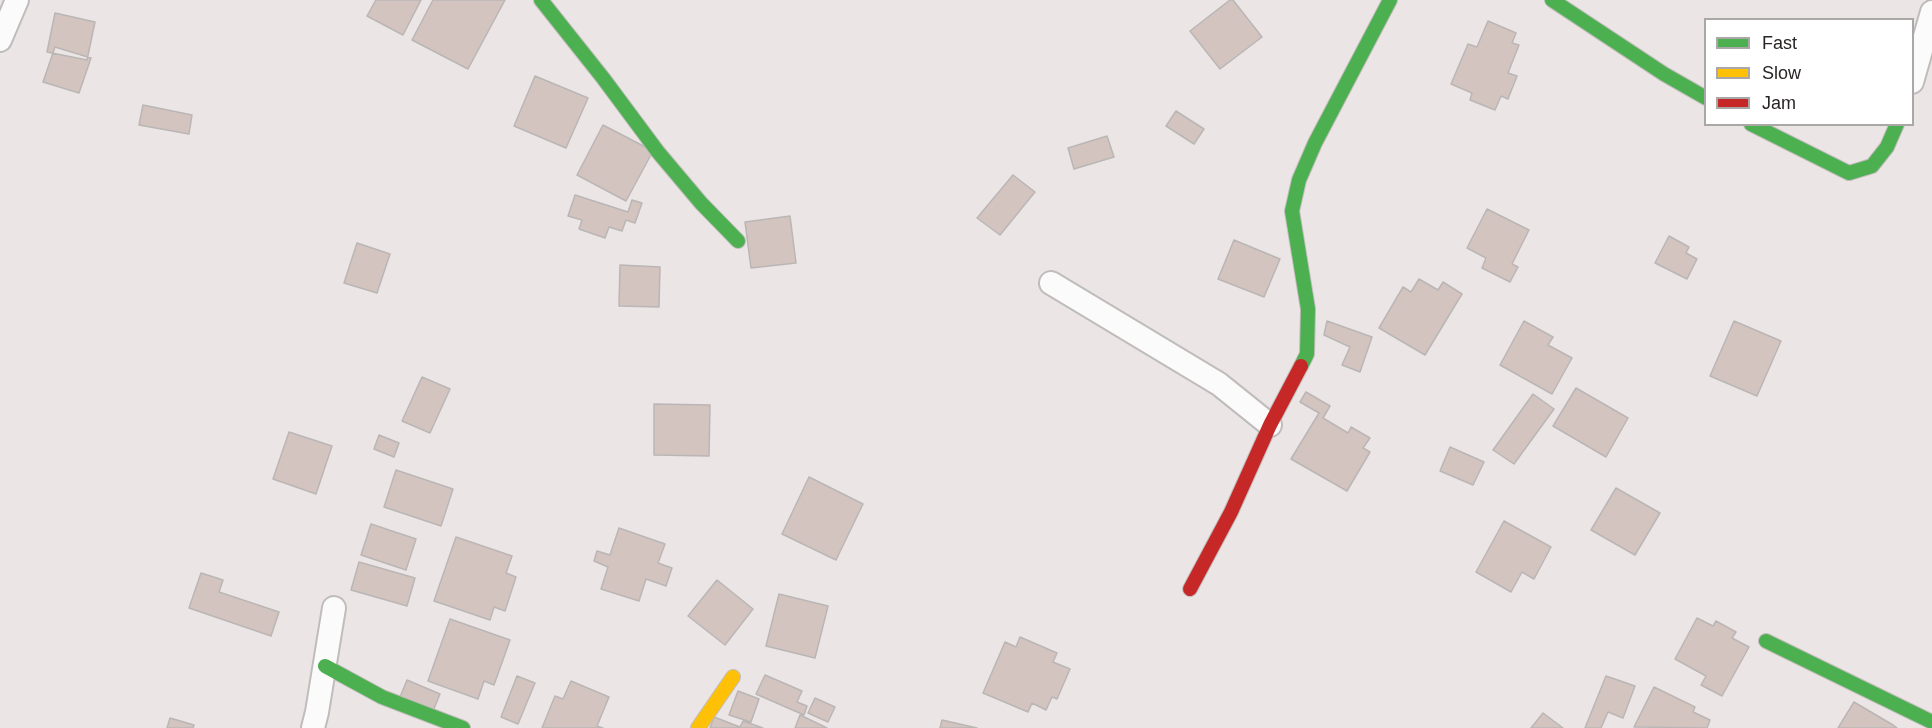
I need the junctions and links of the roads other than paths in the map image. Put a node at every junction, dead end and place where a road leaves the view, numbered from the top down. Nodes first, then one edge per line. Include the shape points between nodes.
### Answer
1 (17, 0) edge
2 (541, 0) edge
3 (1390, 0) edge
4 (1552, 0) edge
5 (1932, 12) edge
6 (0, 40) edge
7 (1914, 75) edge
8 (1704, 97) edge
9 (1755, 126) edge
10 (1896, 126) edge
11 (738, 241) dead end
12 (1051, 283) dead end
13 (1270, 425) junction
14 (1190, 589) dead end
15 (334, 608) dead end
16 (1766, 641) dead end
17 (325, 666) junction
18 (733, 677) dead end
19 (1932, 722) edge
20 (313, 728) edge
21 (463, 728) edge
22 (698, 728) edge

1 - 6 street
2 - 11 street via 658,152
3 - 13 street via 1299,180 1292,211 1308,309 1307,354
4 - 8 street
5 - 7 street
9 - 10 street via 1849,173 1872,166 1887,147
12 - 13 street via 1219,384
13 - 14 street via 1231,512
15 - 17 street
16 - 19 street
17 - 20 street
17 - 21 street via 382,696
18 - 22 street

